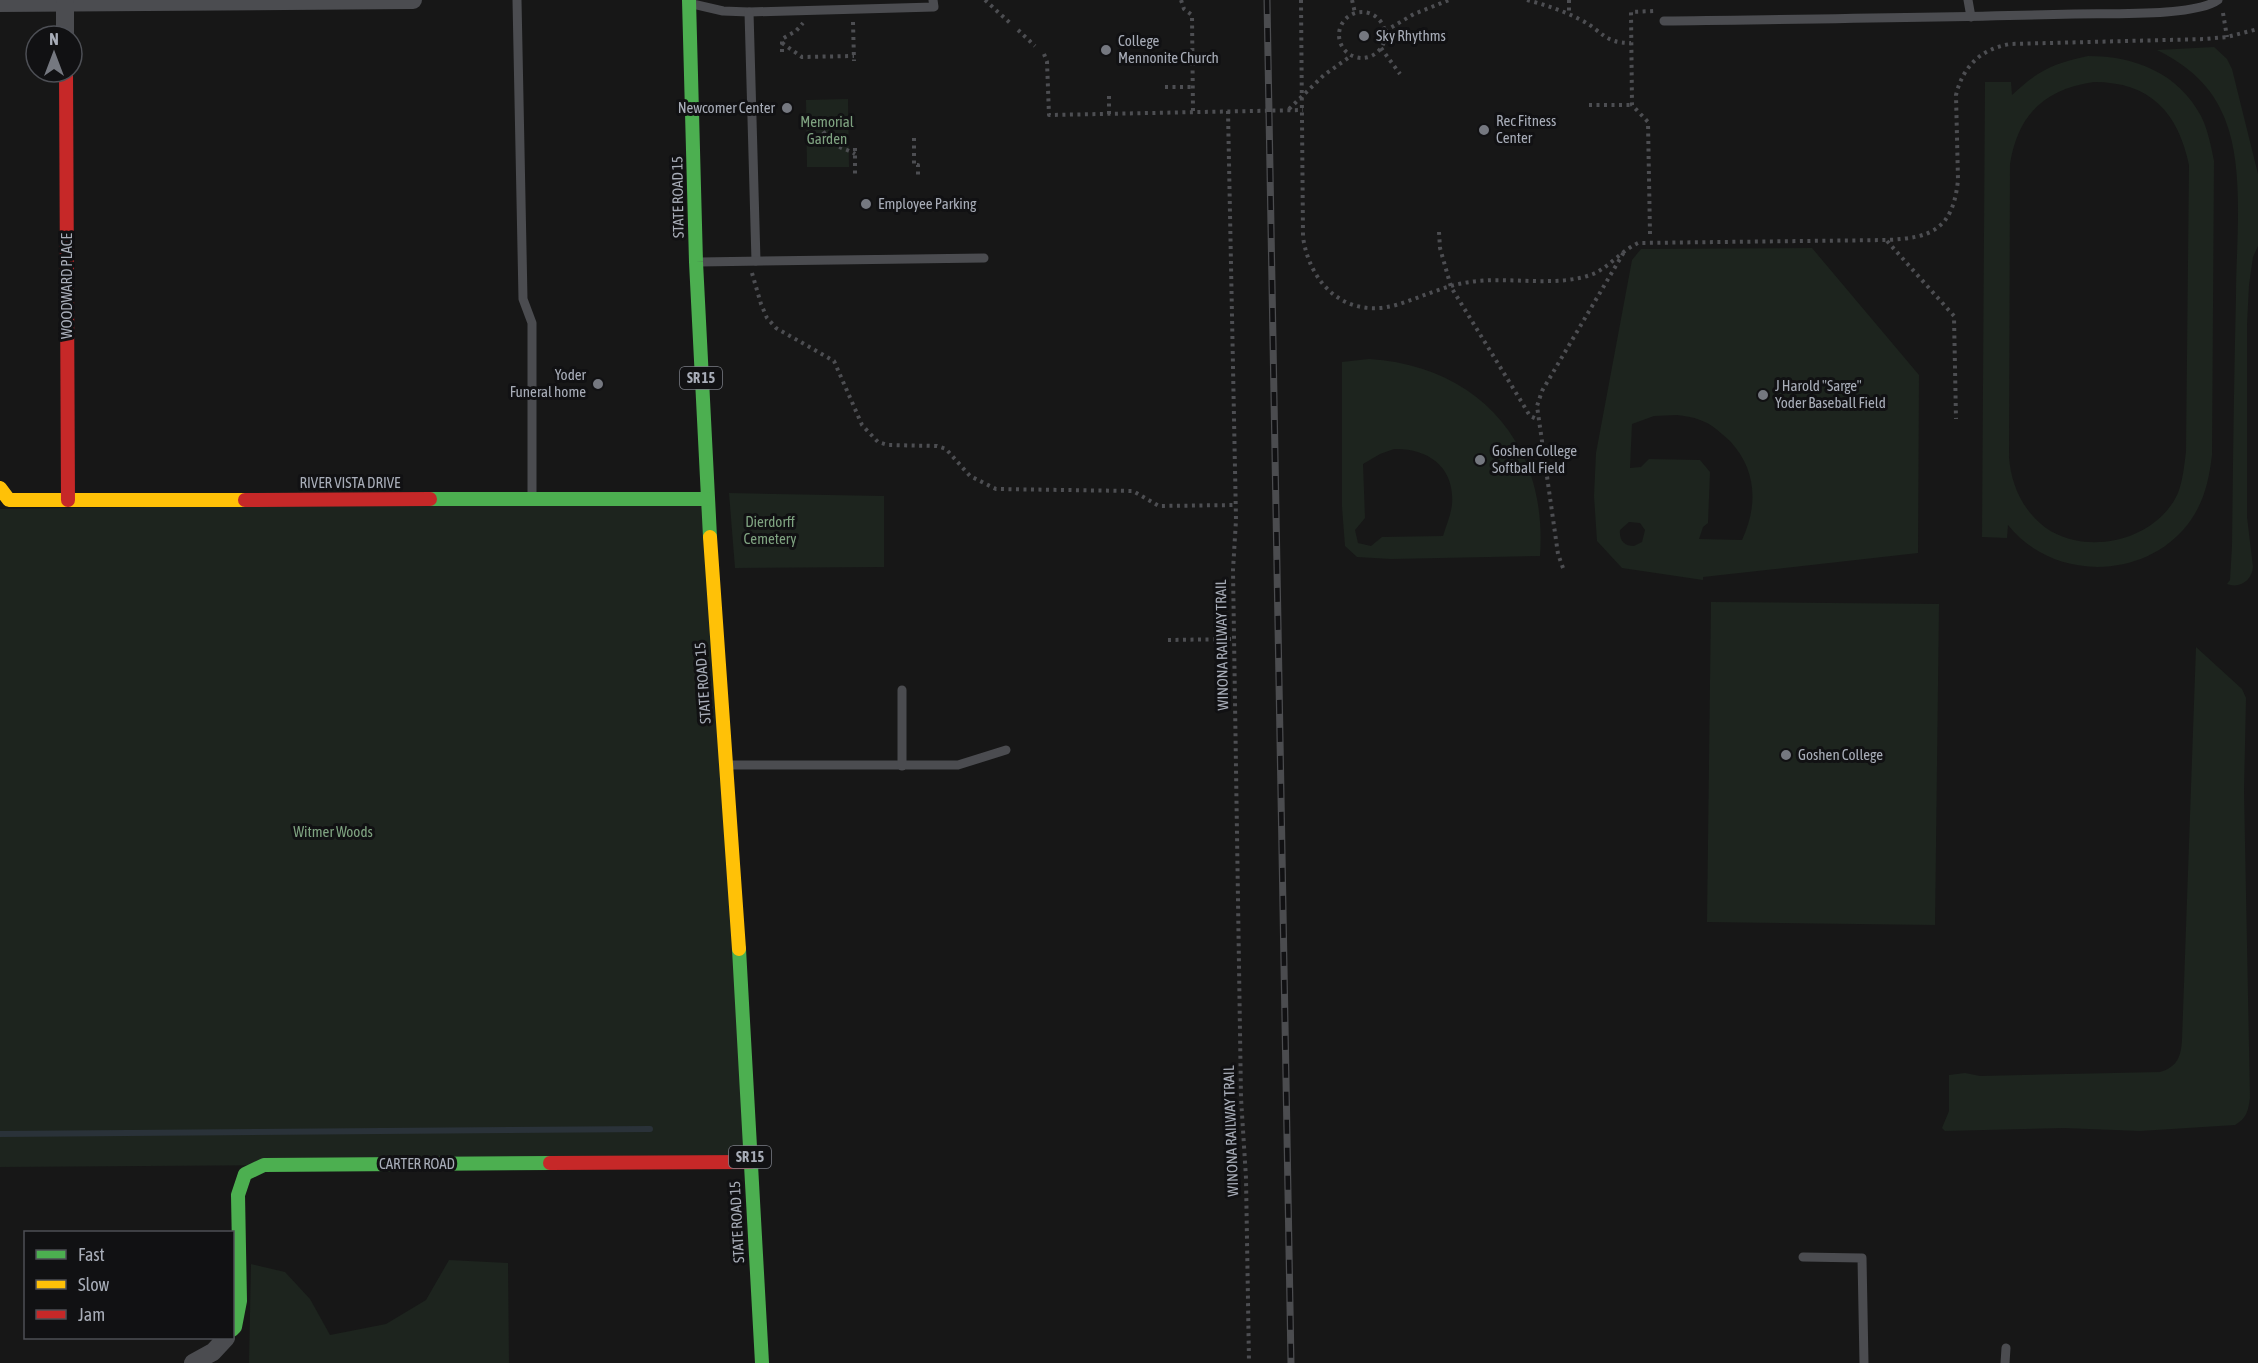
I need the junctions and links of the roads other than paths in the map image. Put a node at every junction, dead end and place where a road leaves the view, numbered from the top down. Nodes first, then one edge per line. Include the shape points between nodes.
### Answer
1 (413, 0) edge
2 (518, 0) edge
3 (671, 0) edge
4 (933, 0) edge
5 (1968, 0) edge
6 (29, 1) edge
7 (689, 1) edge
8 (74, 2) edge
9 (0, 3) edge
10 (2220, 4) edge
11 (749, 12) junction
12 (1664, 16) road end
13 (1971, 17) junction
14 (69, 24) edge
15 (66, 84) edge
16 (984, 258) dead end
17 (753, 261) junction
18 (696, 262) junction
19 (3, 499) edge
20 (707, 499) junction
21 (68, 500) junction
22 (532, 500) junction
23 (902, 690) dead end
24 (1006, 750) dead end
25 (726, 765) junction
26 (902, 766) junction
27 (750, 1162) junction
28 (1803, 1257) dead end
29 (234, 1328) edge
30 (225, 1339) edge
31 (2006, 1348) dead end
32 (193, 1363) edge
33 (762, 1363) edge
34 (1864, 1363) edge
35 (2006, 1363) edge

1 - 8 street
2 - 22 lane via 523,299 532,323
3 - 7 street
4 - 11 lane via 934,8
5 - 13 lane
6 - 8 street
6 - 9 street
7 - 11 lane via 723,11
7 - 18 street, STATE ROAD 15 / SR 15
8 - 14 street
10 - 13 lane via 2180,10
11 - 17 lane
12 - 13 lane
15 - 21 street, WOODWARD PLACE
16 - 17 lane
17 - 18 lane
18 - 20 street, STATE ROAD 15 / SR 15
19 - 21 street, RIVER VISTA DRIVE
20 - 22 street, RIVER VISTA DRIVE
20 - 25 street, STATE ROAD 15 / SR 15
21 - 22 street, RIVER VISTA DRIVE
23 - 26 lane
24 - 26 lane via 958,765
25 - 26 lane
25 - 27 street, STATE ROAD 15 / SR 15
27 - 29 street, CARTER ROAD via 264,1165 245,1174 238,1195 240,1301
27 - 33 street, STATE ROAD 15 / SR 15
28 - 34 lane via 1862,1257
30 - 32 street via 213,1352
31 - 35 lane

